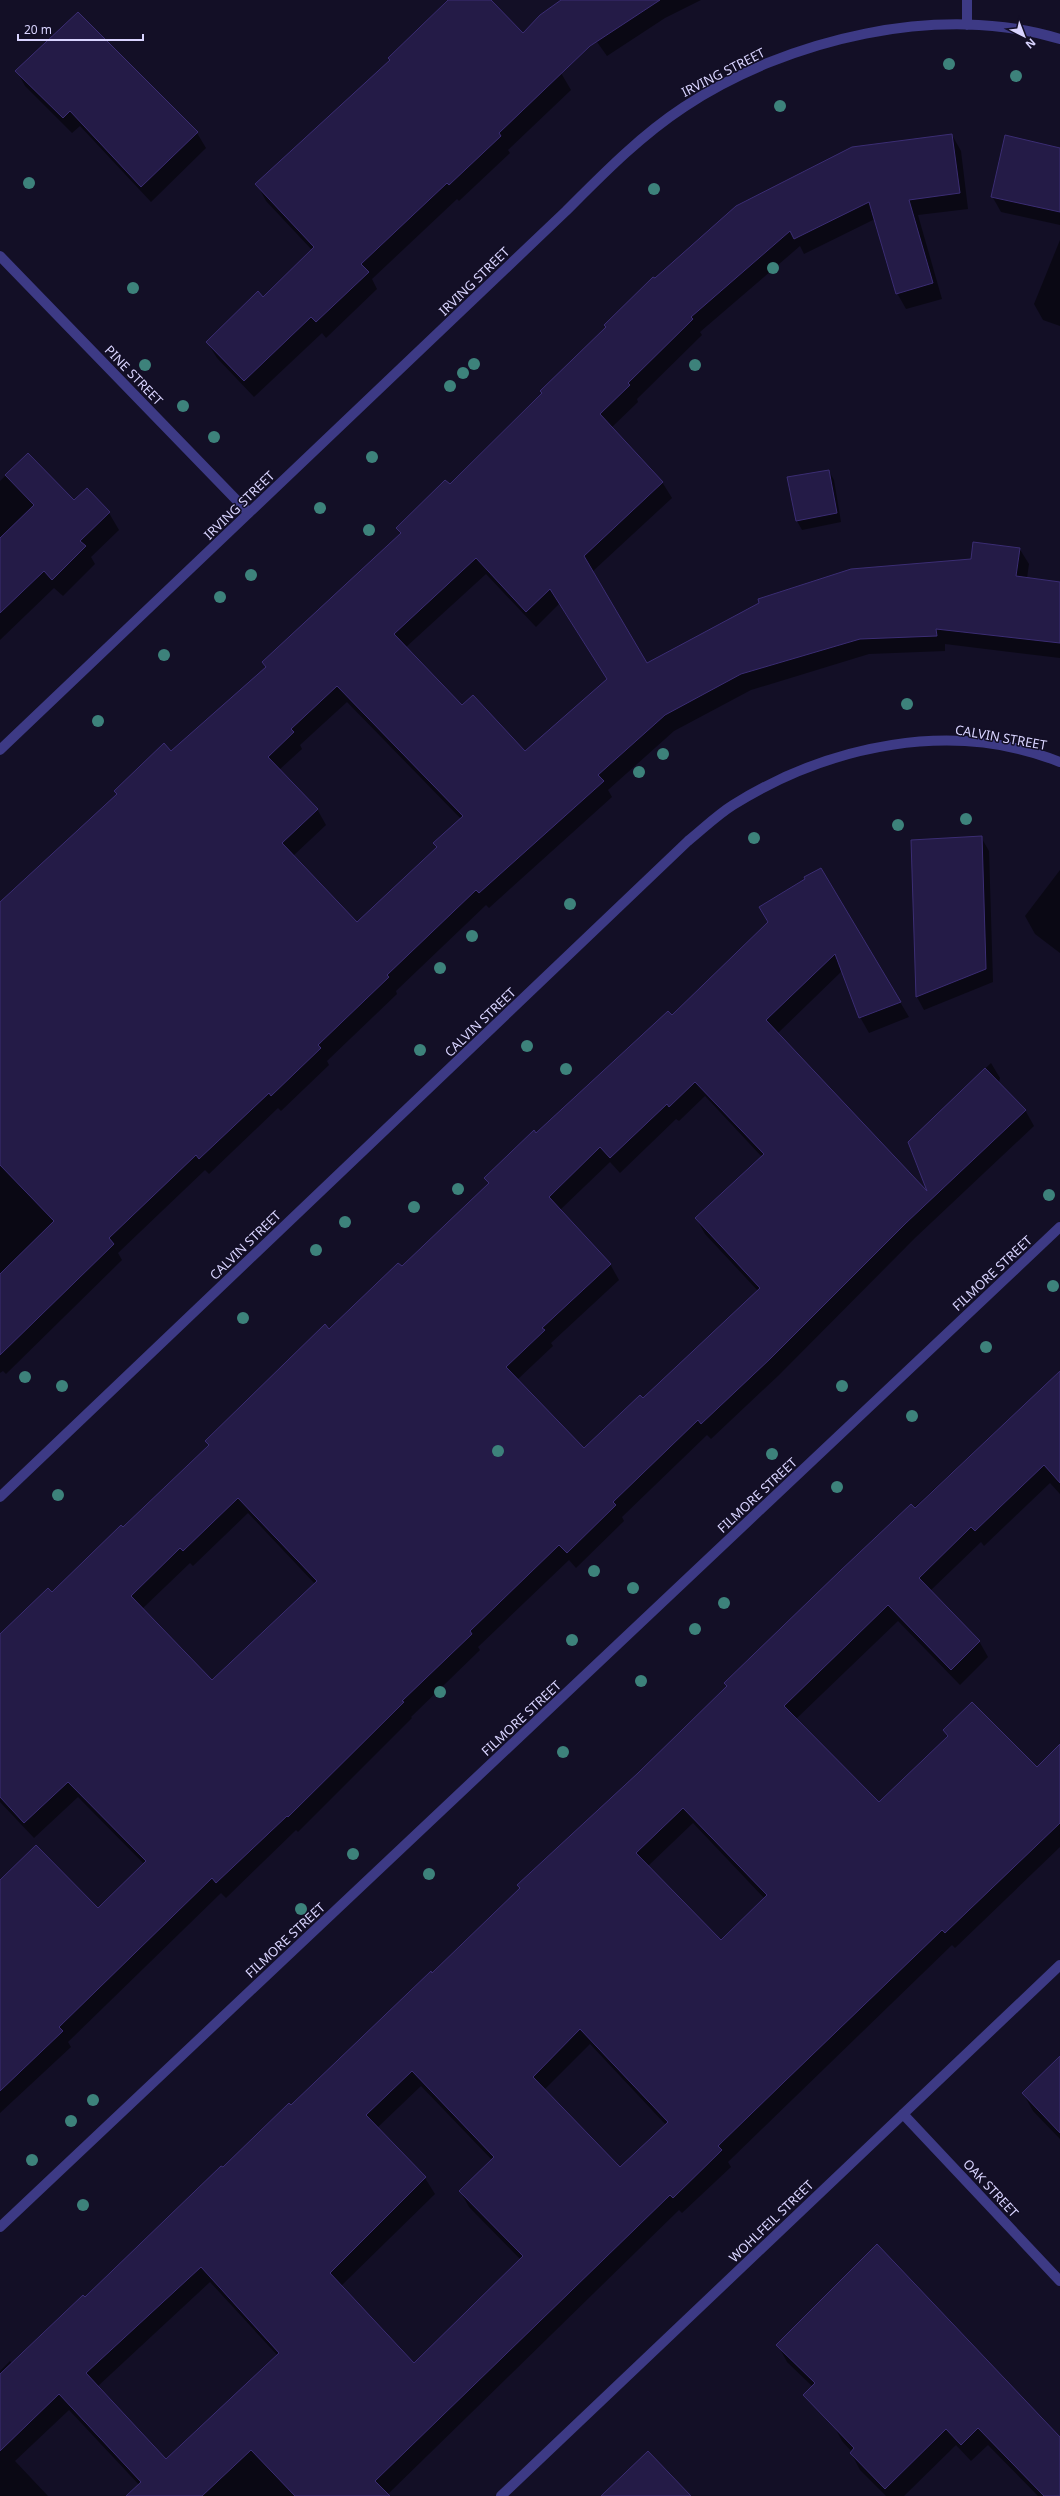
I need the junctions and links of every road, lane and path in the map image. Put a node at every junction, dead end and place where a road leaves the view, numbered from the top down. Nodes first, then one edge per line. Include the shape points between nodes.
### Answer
1 (967, 0) edge
2 (967, 25) junction
3 (1060, 39) edge
4 (0, 256) edge
5 (249, 513) junction
6 (0, 750) edge
7 (1060, 762) edge
8 (1060, 1227) edge
9 (0, 1497) edge
10 (1060, 1965) edge
11 (903, 2114) junction
12 (0, 2227) edge
13 (1060, 2281) edge
14 (501, 2496) edge

1 - 2 street
2 - 3 street, IRVING STREET via 1036,32
2 - 5 street, IRVING STREET via 892,29 814,46 754,68 684,107 620,156 566,211
4 - 5 street, PINE STREET
5 - 6 street, IRVING STREET
7 - 9 street, CALVIN STREET via 1042,755 956,740 909,742 849,753 801,769 731,806 688,842
8 - 12 street, FILMORE STREET
10 - 11 street, WOHLFEIL STREET
11 - 13 street, OAK STREET
11 - 14 street, WOHLFEIL STREET

